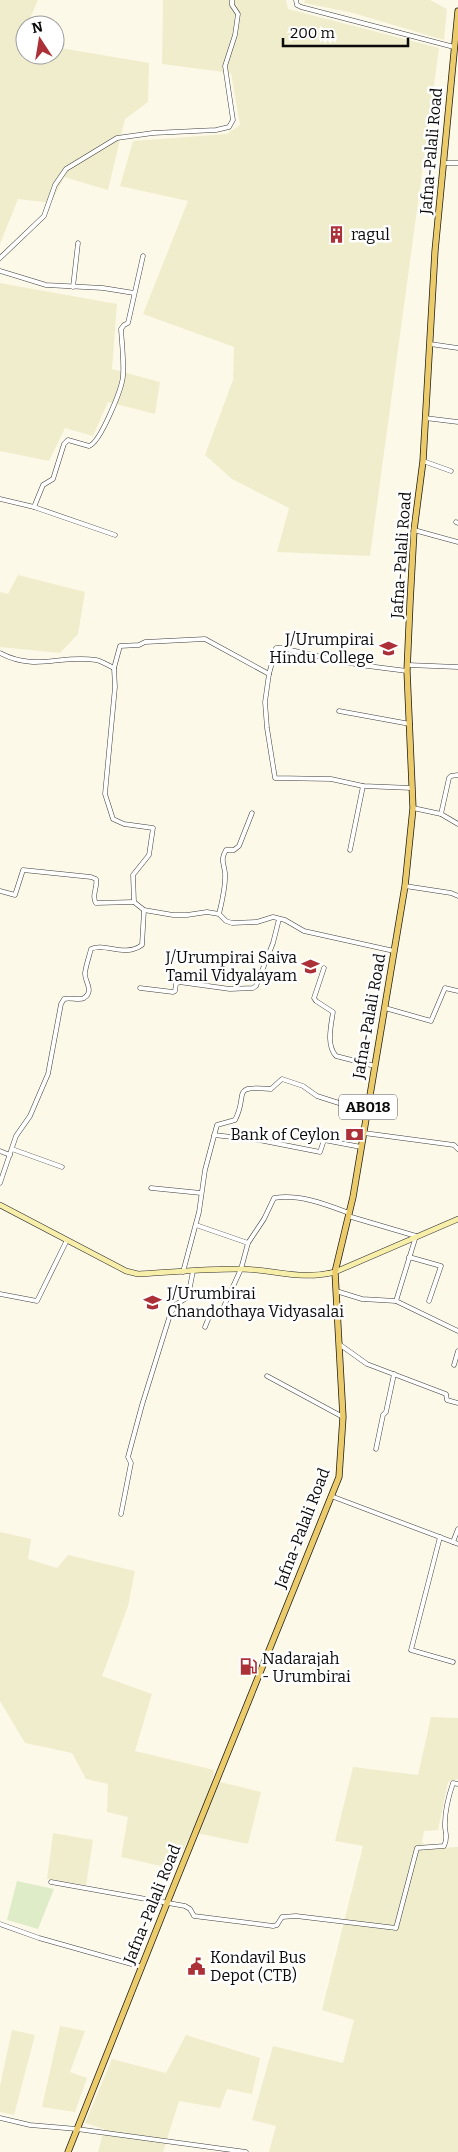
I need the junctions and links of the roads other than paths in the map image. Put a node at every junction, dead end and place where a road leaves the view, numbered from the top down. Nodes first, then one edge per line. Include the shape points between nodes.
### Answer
1 (232, 0) edge
2 (296, 0) edge
3 (458, 11) edge
4 (455, 47) junction
5 (444, 163) junction
6 (458, 163) edge
7 (78, 243) dead end
8 (144, 256) dead end
9 (0, 258) edge
10 (0, 271) edge
11 (73, 287) junction
12 (134, 293) junction
13 (430, 344) junction
14 (458, 348) edge
15 (426, 418) junction
16 (458, 422) edge
17 (423, 461) junction
18 (451, 472) dead end
19 (0, 500) edge
20 (34, 507) junction
21 (414, 530) junction
22 (115, 535) dead end
23 (458, 542) edge
24 (0, 653) edge
25 (458, 667) edge
26 (114, 668) junction
27 (408, 668) junction
28 (269, 674) junction
29 (339, 711) dead end
30 (410, 724) junction
31 (458, 775) edge
32 (363, 786) junction
33 (413, 788) junction
34 (413, 808) junction
35 (252, 813) dead end
36 (442, 814) junction
37 (458, 824) edge
38 (350, 850) dead end
39 (405, 886) junction
40 (0, 891) edge
41 (458, 896) edge
42 (134, 902) junction
43 (144, 910) junction
44 (219, 914) junction
45 (279, 919) junction
46 (394, 951) junction
47 (324, 968) dead end
48 (140, 988) dead end
49 (458, 991) edge
50 (385, 1008) junction
51 (375, 1066) junction
52 (367, 1112) junction
53 (364, 1132) junction
54 (214, 1136) junction
55 (361, 1147) junction
56 (12, 1149) junction
57 (458, 1149) edge
58 (0, 1151) edge
59 (10, 1155) junction
60 (62, 1167) dead end
61 (0, 1183) edge
62 (151, 1188) dead end
63 (202, 1192) junction
64 (0, 1205) edge
65 (349, 1215) junction
66 (458, 1219) edge
67 (196, 1225) junction
68 (416, 1236) junction
69 (67, 1240) junction
70 (248, 1243) junction
71 (410, 1257) junction
72 (241, 1269) junction
73 (193, 1271) junction
74 (183, 1272) junction
75 (335, 1272) junction
76 (336, 1291) junction
77 (0, 1294) edge
78 (396, 1301) junction
79 (429, 1301) dead end
80 (205, 1327) dead end
81 (458, 1331) edge
82 (338, 1344) junction
83 (458, 1351) edge
84 (454, 1365) dead end
85 (394, 1374) junction
86 (267, 1376) dead end
87 (458, 1403) edge
88 (343, 1417) junction
89 (376, 1449) dead end
90 (331, 1496) junction
91 (121, 1514) dead end
92 (458, 1529) edge
93 (440, 1537) junction
94 (456, 1543) edge
95 (453, 1662) dead end
96 (458, 1784) edge
97 (50, 1882) dead end
98 (167, 1903) junction
99 (0, 1924) edge
100 (142, 1967) junction
101 (0, 2118) edge
102 (77, 2128) junction
103 (68, 2152) edge
104 (246, 2152) edge

1 - 9 street via 238,14 225,66 233,120 229,127 117,138 66,168 55,185 44,216
2 - 4 street via 301,7
3 - 4 main road, Jafna-Palali Road / AB018
4 - 5 main road, Jafna-Palali Road / AB018
5 - 6 street
5 - 13 main road, Jafna-Palali Road / AB018
7 - 11 street
8 - 12 street
10 - 11 street via 46,285
11 - 12 street
12 - 20 street via 128,323 121,328 123,378 98,440 93,446 68,440 64,444 53,479 43,484
13 - 14 street
13 - 15 main road, Jafna-Palali Road / AB018
15 - 16 street
15 - 17 main road, Jafna-Palali Road / AB018
17 - 18 street
17 - 21 main road, Jafna-Palali Road / AB018
19 - 20 street
20 - 22 street
21 - 23 street
21 - 27 main road, Jafna-Palali Road / AB018
24 - 26 street via 30,663 97,660
25 - 27 street
26 - 28 street via 120,646 205,639
26 - 42 street via 106,802 113,819 124,824 151,827 154,831 149,855 133,875
27 - 28 street via 360,665 276,648
27 - 30 main road, Jafna-Palali Road / AB018
28 - 32 street via 265,702 275,778 331,779
29 - 30 street
30 - 33 main road, Jafna-Palali Road / AB018
31 - 36 street via 449,778
32 - 33 street
32 - 38 street
33 - 34 main road, Jafna-Palali Road / AB018
34 - 36 street
34 - 39 main road, Jafna-Palali Road / AB018
35 - 44 street via 239,846 226,850 222,856 225,872
36 - 37 street
39 - 41 street
39 - 46 main road, Jafna-Palali Road / AB018
40 - 42 street via 15,895 23,870 91,877 98,885 94,897 96,903
42 - 43 street
43 - 44 street via 187,915
43 - 56 street via 142,945 138,948 118,951 91,949 85,974 90,985 88,993 80,1000 64,999 61,1004 48,1074 38,1102 19,1131
44 - 45 street via 232,923
45 - 46 street via 304,931
45 - 48 street via 273,943 253,988 230,989 179,982 172,992
46 - 50 main road, Jafna-Palali Road / AB018
47 - 51 street via 314,998 333,1012 331,1051 336,1056
49 - 50 street via 445,988 431,1021 427,1022
50 - 51 main road, Jafna-Palali Road / AB018
51 - 52 main road, Jafna-Palali Road / AB018
52 - 53 main road, Jafna-Palali Road / AB018
52 - 54 street via 316,1096 303,1086 282,1079 271,1089 245,1089 235,1120 218,1124
53 - 55 main road, Jafna-Palali Road / AB018
53 - 57 street
54 - 55 street via 259,1140 320,1152 324,1140
54 - 63 street
55 - 65 main road, Jafna-Palali Road / AB018
56 - 59 street
56 - 60 street
58 - 59 street
59 - 61 street
62 - 63 street
63 - 67 street
64 - 69 main road
65 - 68 street
65 - 70 street via 316,1201 285,1196 274,1198
65 - 75 main road, Jafna-Palali Road / AB018
66 - 68 main road
67 - 70 street
67 - 74 street
68 - 71 street
68 - 75 main road
69 - 74 main road via 132,1274
69 - 77 street via 37,1301
70 - 72 street
71 - 78 street
71 - 79 street via 441,1266
72 - 73 main road
72 - 75 main road via 310,1277
72 - 80 street via 220,1315 209,1317
73 - 74 main road
73 - 91 street via 188,1297 175,1305 170,1315 138,1418 128,1457 131,1463
75 - 76 main road, Jafna-Palali Road / AB018
76 - 78 street via 362,1299
76 - 82 main road, Jafna-Palali Road / AB018
78 - 81 street
82 - 85 street via 367,1364
82 - 88 main road, Jafna-Palali Road / AB018
83 - 84 street
85 - 87 street via 446,1394 447,1400
85 - 89 street
86 - 88 street
88 - 90 main road, Jafna-Palali Road / AB018 via 339,1477
90 - 93 street
90 - 98 main road, Jafna-Palali Road / AB018
92 - 94 street
93 - 94 street
93 - 95 street via 411,1650
96 - 98 street via 453,1783 450,1791 444,1846 417,1848 396,1928 296,1916 282,1917 273,1926 207,1919 194,1916 185,1906
97 - 98 street
98 - 100 main road, Jafna-Palali Road / AB018
99 - 100 street
100 - 102 main road, Jafna-Palali Road / AB018
101 - 102 street via 30,2125
102 - 103 main road, Jafna-Palali Road / AB018
102 - 104 street

